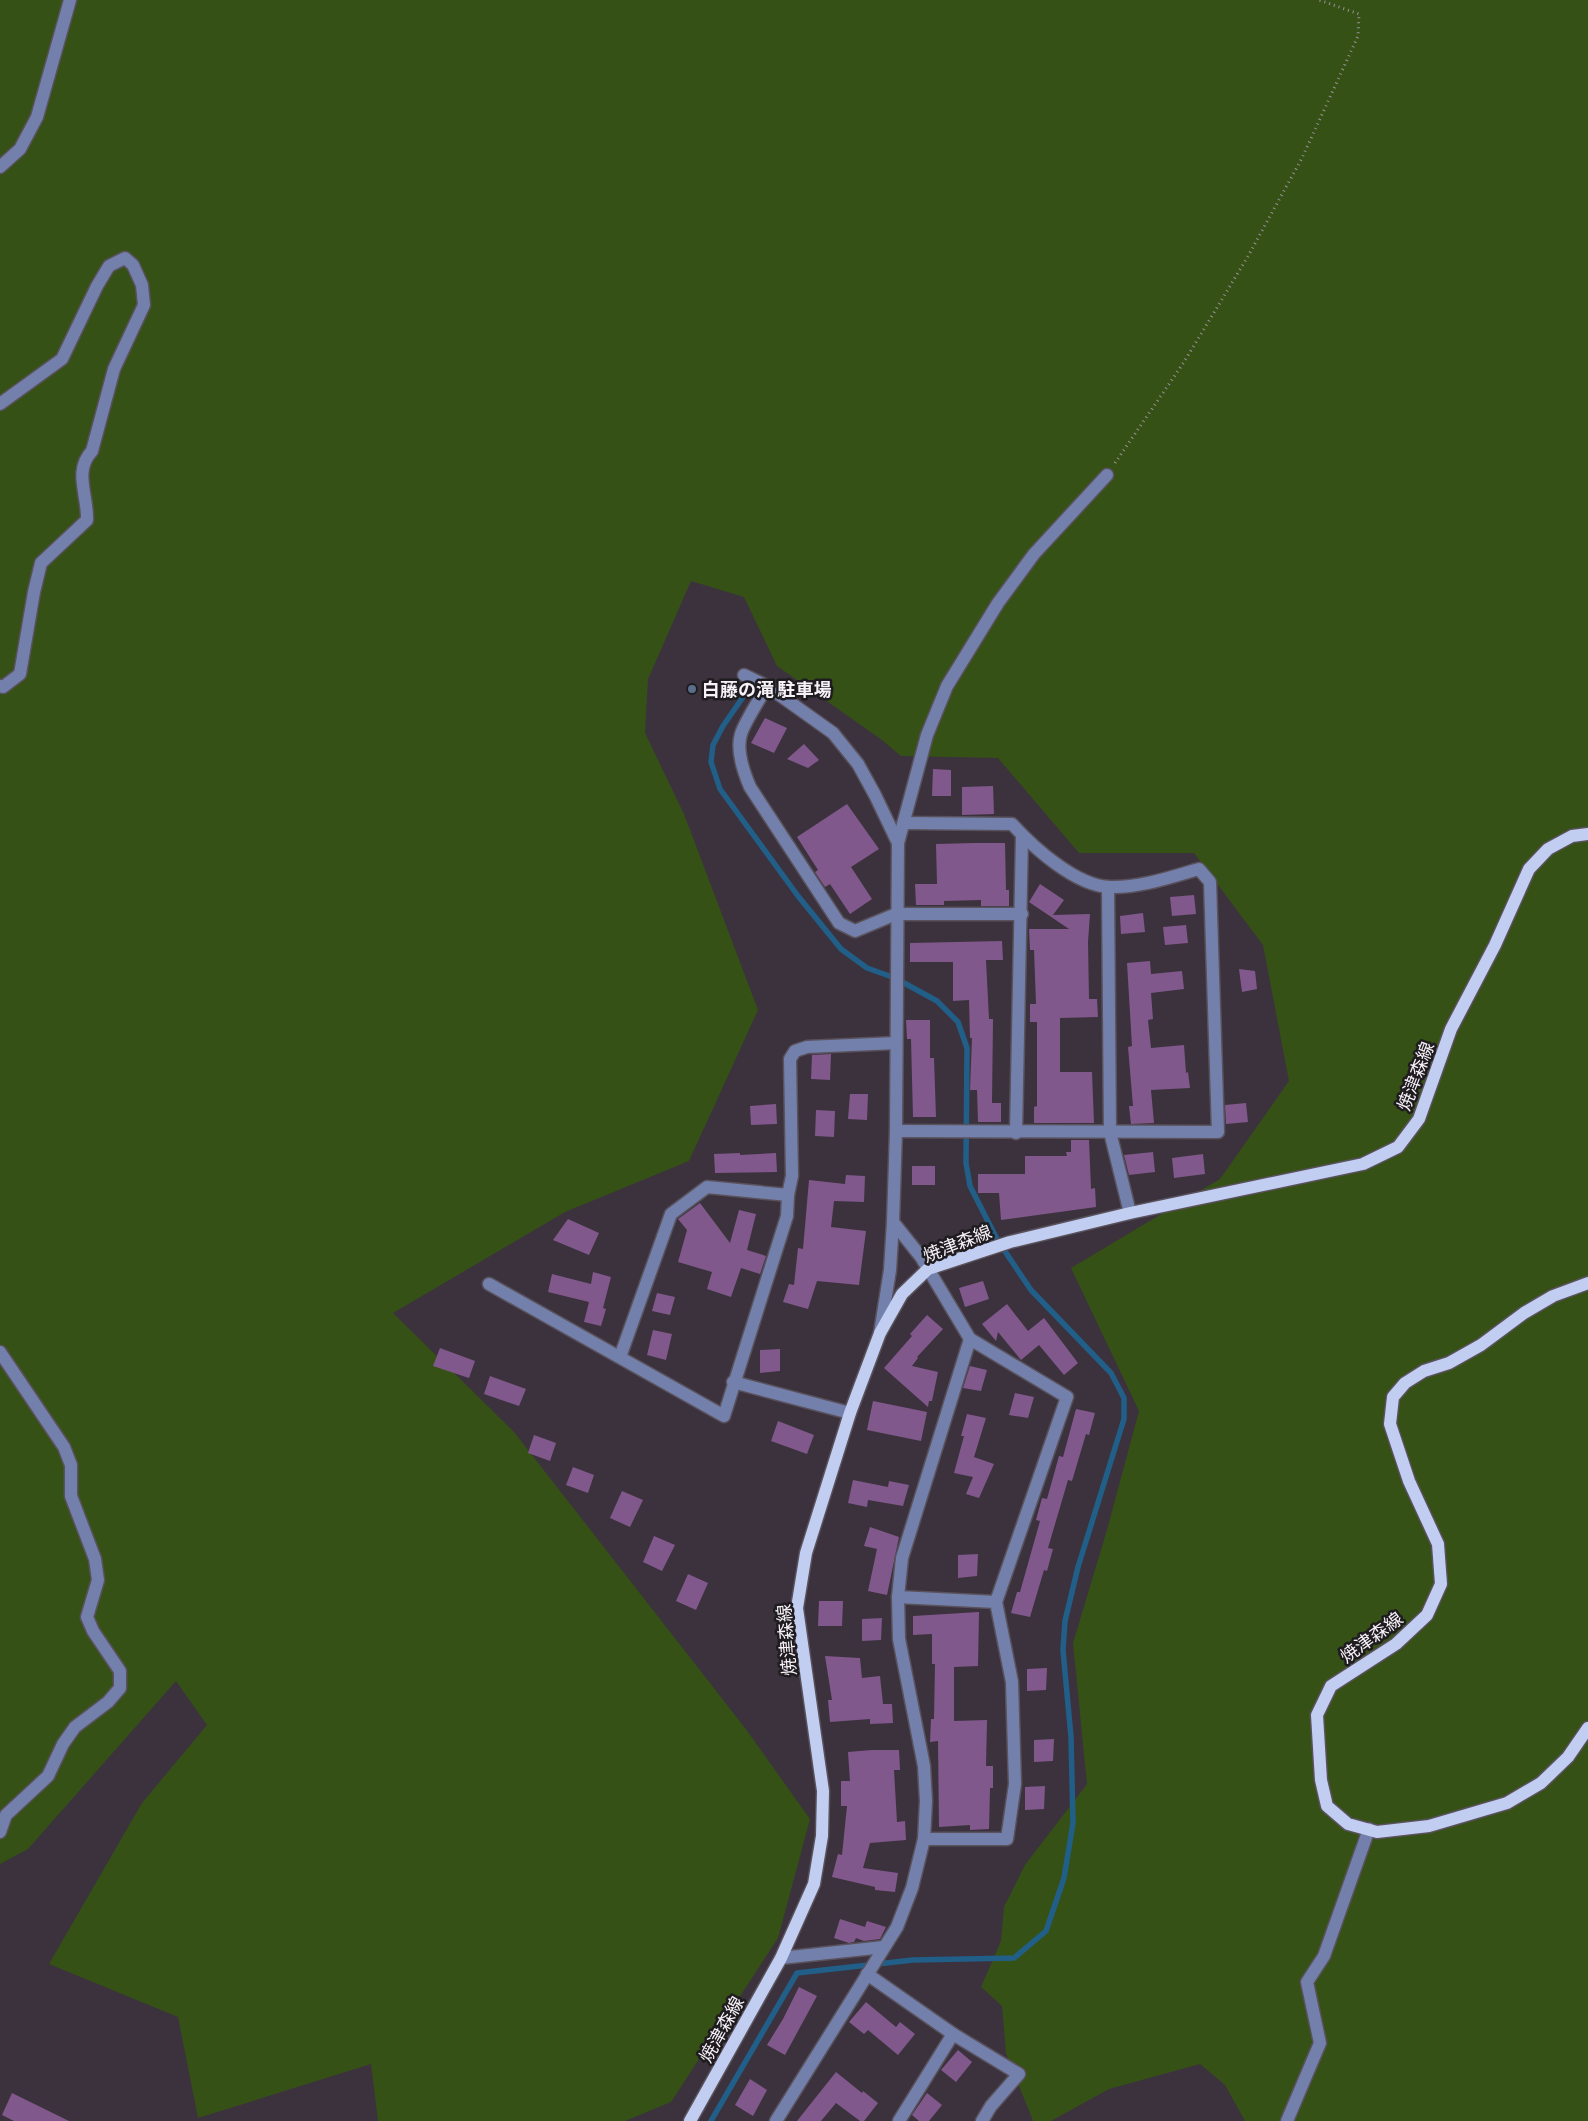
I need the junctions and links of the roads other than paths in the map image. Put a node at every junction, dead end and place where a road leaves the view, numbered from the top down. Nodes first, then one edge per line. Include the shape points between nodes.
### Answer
1 (70, 0) edge
2 (0, 167) edge
3 (0, 404) edge
4 (1107, 475) road end
5 (744, 675) dead end
6 (0, 686) edge
7 (767, 686) junction
8 (904, 823) junction
9 (1588, 834) edge
10 (1022, 835) junction
11 (898, 843) junction
12 (1108, 887) junction
13 (896, 914) junction
14 (1022, 914) junction
15 (896, 1043) junction
16 (896, 1132) junction
17 (1110, 1132) junction
18 (1016, 1133) junction
19 (788, 1194) junction
20 (1130, 1213) junction
21 (893, 1222) junction
22 (928, 1269) junction
23 (1588, 1283) edge
24 (489, 1284) dead end
25 (880, 1333) junction
26 (970, 1339) junction
27 (0, 1352) edge
28 (620, 1357) junction
29 (733, 1382) junction
30 (850, 1413) junction
31 (898, 1596) junction
32 (996, 1602) junction
33 (1588, 1728) edge
34 (1369, 1830) junction
35 (0, 1832) edge
36 (924, 1839) junction
37 (884, 1947) junction
38 (781, 1958) junction
39 (867, 1974) junction
40 (953, 2034) junction
41 (690, 2121) edge
42 (776, 2121) edge
43 (899, 2121) edge
44 (982, 2121) edge
45 (1287, 2121) edge

1 - 2 street via 38,117 20,149
3 - 6 street via 62,359 109,266 125,258 133,265 142,285 144,305 114,369 92,451 85,458 81,474 88,506 87,520 41,563 20,674
4 - 8 street via 1029,561 998,603 947,686 927,735
5 - 7 street
7 - 11 street via 833,733 858,764
7 - 13 street via 741,734 740,748 750,787 840,923 855,931
8 - 10 street via 1012,824
8 - 11 street
9 - 20 main road, 焼津森線 via 1572,836 1548,849 1529,869 1451,1029 1419,1119 1398,1147 1363,1164
10 - 12 street via 1067,872
10 - 14 street
11 - 13 street
12 - 17 street
12 - 17 street via 1152,882 1199,869 1210,882 1218,1132
13 - 14 street
13 - 15 street
14 - 18 street
15 - 16 street
15 - 19 street via 794,1050 790,1059 792,1176
16 - 18 street
16 - 21 street
17 - 18 street
17 - 20 street
19 - 28 street via 707,1187 671,1214
19 - 29 street via 787,1216
20 - 22 main road, 焼津森線 via 1010,1242
21 - 22 street
21 - 25 street via 890,1270
22 - 25 main road, 焼津森線 via 902,1294
22 - 26 street
23 - 34 main road, 焼津森線 via 1553,1296 1481,1345 1449,1363 1424,1371 1405,1383 1393,1397 1390,1424 1409,1480 1438,1544 1441,1584 1427,1615 1396,1644 1331,1686 1317,1715 1321,1780 1327,1806 1348,1824
24 - 28 street
25 - 30 main road, 焼津森線
26 - 31 street via 911,1524 902,1558
26 - 32 street via 1067,1398
27 - 35 street via 64,1447 70,1465 71,1496 95,1559 98,1580 87,1616 93,1631 120,1671 120,1688 75,1728 63,1744 48,1776 6,1815
28 - 29 street via 724,1416
29 - 30 street
30 - 38 main road, 焼津森線 via 806,1553 797,1608 823,1791 822,1836 814,1884
31 - 32 street
31 - 36 street via 899,1639 924,1766
32 - 36 street via 1012,1682 1015,1784 1007,1839
33 - 34 main road, 焼津森線 via 1568,1756 1540,1783 1507,1803 1429,1826 1377,1832
34 - 45 street via 1324,1956 1306,1982 1320,2043
36 - 37 street via 912,1888 897,1927
37 - 38 street
37 - 39 street
38 - 41 main road, 焼津森線
39 - 40 street
39 - 42 street
40 - 43 street
40 - 44 street via 1019,2074

